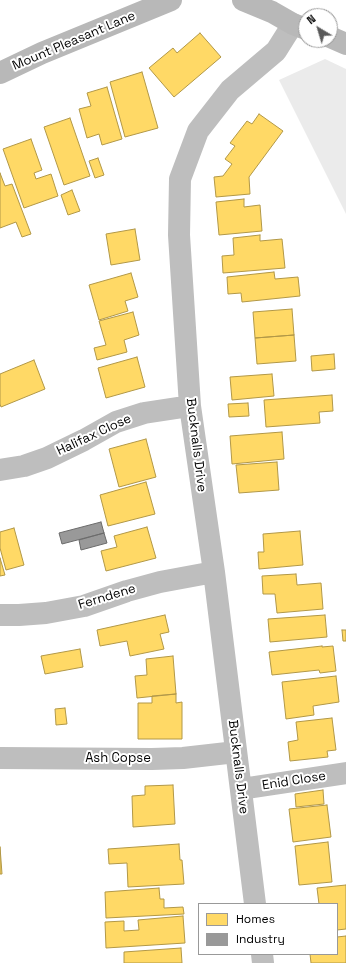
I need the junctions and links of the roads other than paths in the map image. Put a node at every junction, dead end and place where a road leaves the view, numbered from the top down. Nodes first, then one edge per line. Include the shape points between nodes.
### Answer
1 (171, 0) edge
2 (243, 0) edge
3 (298, 25) edge
4 (298, 28) edge
5 (0, 73) edge
6 (190, 406) junction
7 (0, 470) edge
8 (214, 572) junction
9 (0, 614) edge
10 (236, 752) junction
11 (0, 758) edge
12 (346, 773) edge
13 (241, 789) junction
14 (256, 903) edge

1 - 5 street, Mount Pleasant Lane
2 - 3 street
4 - 6 street, Bucknalls Drive via 276,51 230,90 198,131 180,179 179,235
6 - 7 street, Halifax Close via 144,413 116,422 47,458 24,466
6 - 8 street, Bucknalls Drive
8 - 9 street, Ferndene via 160,582 84,606 46,613
8 - 10 street, Bucknalls Drive
10 - 11 street, Ash Copse via 152,759
10 - 13 street, Bucknalls Drive
12 - 13 street, Enid Close
13 - 14 street, Bucknalls Drive

